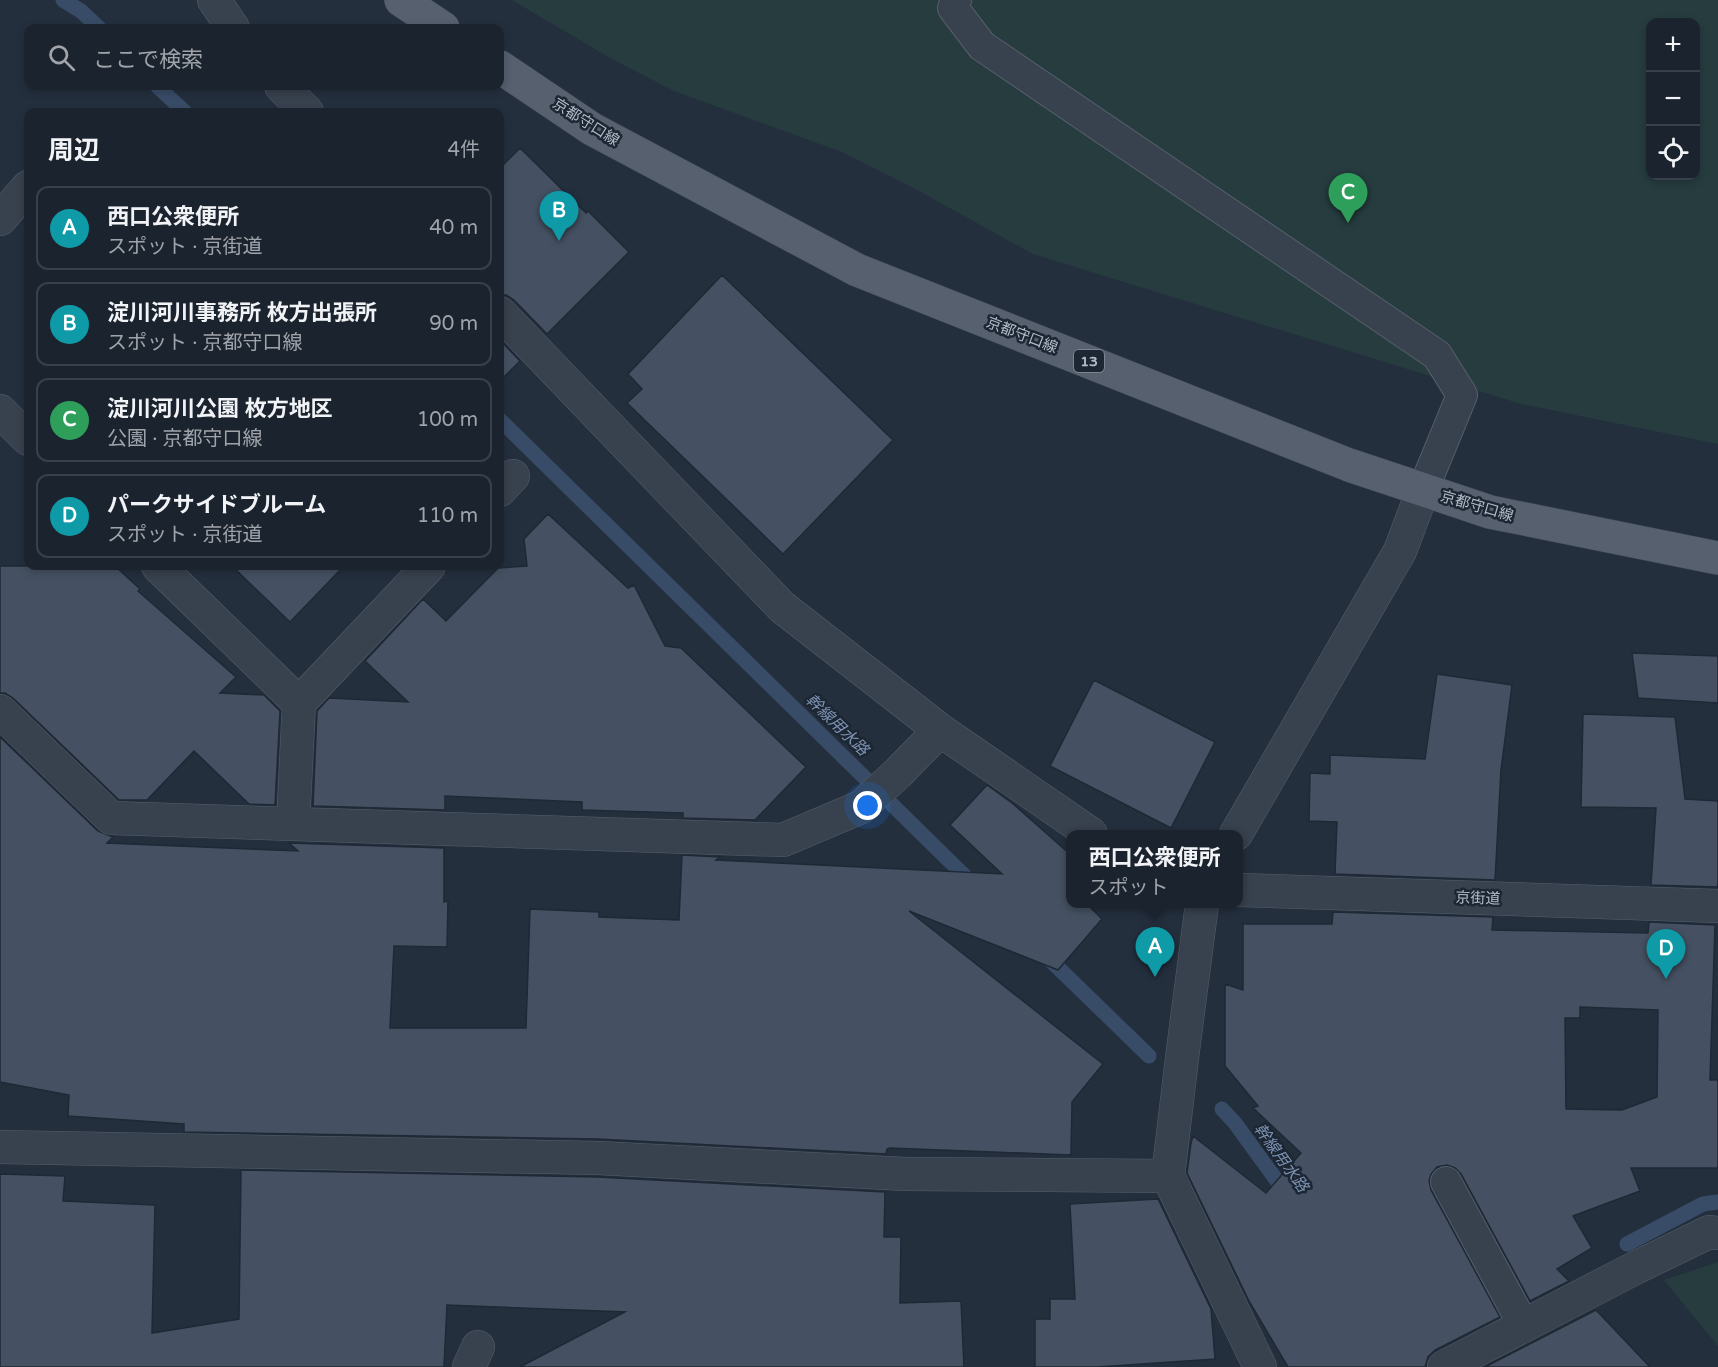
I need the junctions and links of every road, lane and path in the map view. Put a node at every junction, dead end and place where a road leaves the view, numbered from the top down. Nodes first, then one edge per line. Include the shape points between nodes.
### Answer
1 (214, 0) edge
2 (400, 0) edge
3 (956, 0) edge
4 (230, 24) edge
5 (437, 24) edge
6 (504, 69) edge
7 (285, 90) edge
8 (303, 108) edge
9 (24, 192) edge
10 (0, 219) edge
11 (504, 317) edge
12 (0, 411) edge
13 (24, 435) edge
14 (1423, 490) junction
15 (1718, 558) edge
16 (162, 570) edge
17 (425, 570) edge
18 (299, 703) junction
19 (0, 711) edge
20 (940, 730) junction
21 (293, 824) junction
22 (1085, 830) edge
23 (1238, 830) edge
24 (1243, 890) edge
25 (1718, 906) edge
26 (1201, 908) edge
27 (5, 1144) edge
28 (1168, 1176) junction
29 (1446, 1182) dead end
30 (1718, 1233) edge
31 (1524, 1326) junction
32 (1260, 1367) edge
33 (1444, 1367) edge

1 - 4 street
2 - 5 main road
3 - 14 lane via 953,8 982,46 1437,355 1462,395
6 - 14 main road, 京都守口線 / 13 via 592,129 857,270 1349,465
7 - 8 street
9 - 10 street
11 - 20 street via 782,608
12 - 13 street
14 - 15 main road, 京都守口線 / 13 via 1490,512
14 - 23 street via 1400,551
16 - 18 street
17 - 18 street
18 - 21 street
19 - 21 street via 111,818
20 - 21 street via 861,807 783,840
20 - 22 street
24 - 25 street, 京街道
26 - 28 street
27 - 28 street via 598,1158 906,1174
28 - 32 street
29 - 31 lane
30 - 31 street via 1709,1232
31 - 33 street

